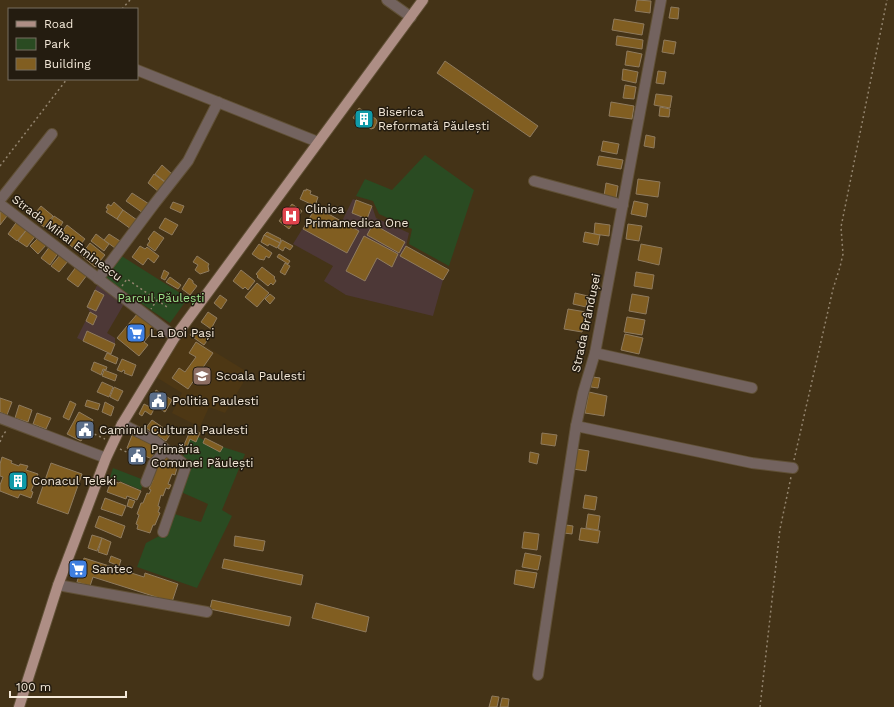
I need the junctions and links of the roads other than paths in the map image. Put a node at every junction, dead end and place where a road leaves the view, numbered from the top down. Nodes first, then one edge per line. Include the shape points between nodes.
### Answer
1 (387, 0) edge
2 (423, 0) edge
3 (661, 0) edge
4 (411, 17) junction
5 (138, 70) edge
6 (218, 102) junction
7 (52, 134) dead end
8 (318, 142) junction
9 (534, 181) dead end
10 (0, 200) edge
11 (0, 204) edge
12 (623, 205) junction
13 (98, 279) junction
14 (175, 337) junction
15 (595, 353) junction
16 (752, 388) dead end
17 (0, 418) edge
18 (122, 424) junction
19 (576, 426) junction
20 (166, 450) junction
21 (106, 458) junction
22 (792, 468) road end
23 (146, 482) dead end
24 (163, 532) dead end
25 (58, 585) junction
26 (207, 612) dead end
27 (538, 675) dead end
28 (19, 707) edge

1 - 4 street
2 - 4 main road
3 - 12 street, Strada Brândușei
4 - 8 main road
5 - 6 street
6 - 8 street
6 - 13 street via 188,161
7 - 10 street
8 - 14 main road
9 - 12 street
11 - 13 street, Strada Mihai Eminescu
12 - 15 street, Strada Brândușei
13 - 14 street, Strada Mihai Eminescu
14 - 18 main road
15 - 16 street
15 - 19 street, Strada Brândușei
17 - 21 street
18 - 20 street via 154,440
18 - 21 main road
19 - 22 street via 752,463
19 - 27 street, Strada Brândușei
20 - 23 street via 153,464
20 - 24 street via 186,466
21 - 25 main road
25 - 26 street
25 - 28 main road

